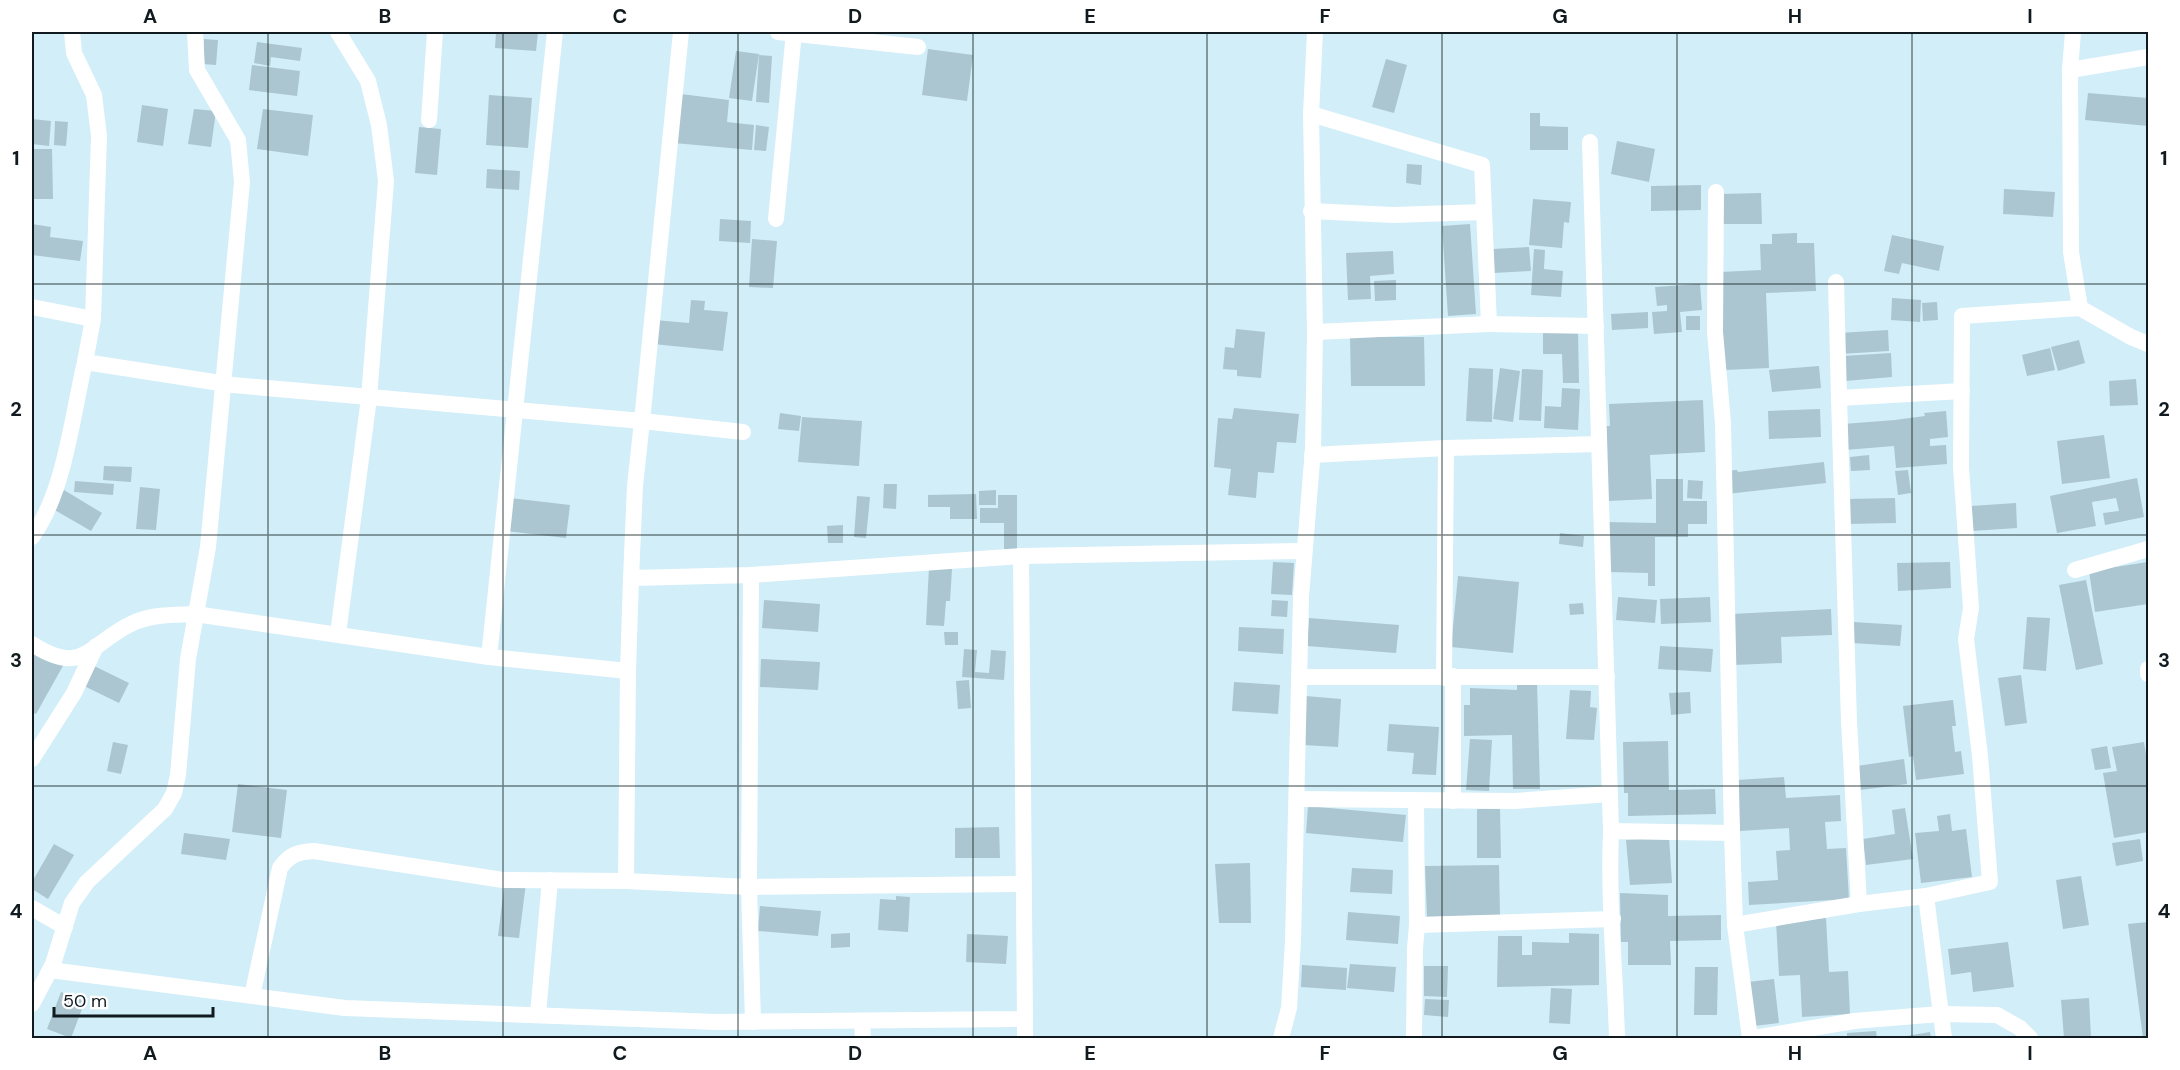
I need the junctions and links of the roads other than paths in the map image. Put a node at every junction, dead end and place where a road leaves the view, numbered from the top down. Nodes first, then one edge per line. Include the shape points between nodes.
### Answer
1 (72, 32) edge
2 (195, 32) edge
3 (338, 32) edge
4 (435, 32) edge
5 (555, 32) edge
6 (681, 32) edge
7 (789, 32) edge
8 (1315, 32) edge
9 (2073, 32) edge
10 (918, 47) dead end
11 (2148, 57) edge
12 (2070, 70) junction
13 (1311, 114) junction
14 (429, 120) dead end
15 (1590, 142) dead end
16 (1716, 192) dead end
17 (1311, 211) junction
18 (1484, 212) junction
19 (776, 219) dead end
20 (1836, 282) dead end
21 (32, 307) edge
22 (2080, 308) junction
23 (93, 319) junction
24 (1489, 324) junction
25 (1596, 326) junction
26 (1315, 332) junction
27 (2148, 344) edge
28 (85, 362) junction
29 (225, 384) junction
30 (1962, 391) junction
31 (369, 398) junction
32 (1839, 398) junction
33 (516, 411) junction
34 (642, 421) junction
35 (743, 432) dead end
36 (1599, 444) junction
37 (1446, 448) junction
38 (1312, 455) junction
39 (32, 537) edge
40 (2148, 549) edge
41 (1304, 550) junction
42 (1021, 556) junction
43 (2075, 570) dead end
44 (751, 575) junction
45 (631, 578) junction
46 (195, 614) junction
47 (338, 634) junction
48 (32, 644) edge
49 (96, 645) junction
50 (489, 657) junction
51 (2148, 669) edge
52 (628, 671) junction
53 (2148, 674) edge
54 (1299, 677) junction
55 (1449, 677) junction
56 (1607, 677) junction
57 (32, 759) edge
58 (1610, 794) junction
59 (1297, 799) junction
60 (1416, 800) junction
61 (1454, 801) junction
62 (1611, 831) junction
63 (1732, 833) junction
64 (550, 880) junction
65 (626, 881) junction
66 (1023, 884) junction
67 (749, 887) junction
68 (1926, 896) junction
69 (1859, 904) junction
70 (32, 908) edge
71 (1613, 919) junction
72 (1417, 925) junction
73 (1736, 925) junction
74 (65, 927) junction
75 (50, 970) junction
76 (252, 996) junction
77 (32, 1004) edge
78 (538, 1014) junction
79 (1940, 1014) junction
80 (1025, 1019) junction
81 (862, 1021) junction
82 (753, 1022) junction
83 (717, 1030) edge
84 (863, 1038) edge
85 (1025, 1038) edge
86 (1281, 1038) edge
87 (1414, 1038) edge
88 (1617, 1038) edge
89 (1750, 1038) edge
90 (1754, 1038) edge
91 (1944, 1038) edge
92 (2030, 1038) edge

1 - 23 street via 74,53 98,113
2 - 29 street via 196,70 230,123 242,159
3 - 31 street via 368,81 379,124 386,181
4 - 14 street
5 - 33 street
6 - 34 street
7 - 10 street
7 - 19 street
8 - 13 street
9 - 12 street
11 - 12 street
12 - 22 street via 2071,252
13 - 17 street
13 - 18 street via 1482,165
15 - 25 street
16 - 63 street via 1715,332 1723,423
17 - 18 street via 1393,215
17 - 26 street
18 - 24 street
20 - 32 street
21 - 23 street
22 - 27 street
22 - 30 street via 1962,316
23 - 28 street
24 - 25 street
24 - 26 street
25 - 36 street
26 - 38 street
28 - 29 street
28 - 39 street via 58,480
29 - 31 street
29 - 46 street via 208,547
30 - 32 street
30 - 68 street via 1961,466 1971,608 1965,639 1990,882
31 - 33 street
31 - 47 street
32 - 69 street
33 - 34 street
33 - 50 street
34 - 35 street
34 - 45 street
36 - 37 street
36 - 56 street
37 - 38 street
37 - 55 street
38 - 41 street
40 - 43 street
41 - 42 street
41 - 54 street
42 - 44 street
42 - 66 street
44 - 45 street
44 - 67 street
45 - 52 street
46 - 47 street
46 - 49 street via 138,621
46 - 74 street via 174,793 143,832 87,882 72,903
47 - 50 street
48 - 49 street via 63,660 82,655
49 - 57 street via 74,693
50 - 52 street
51 - 53 street
52 - 65 street
54 - 55 street
54 - 59 street
55 - 56 street
55 - 61 street
56 - 58 street
58 - 61 street
58 - 62 street
59 - 60 street
59 - 86 street via 1290,997
60 - 61 street
60 - 72 street
62 - 63 street
62 - 71 street via 1609,884
63 - 73 street
64 - 65 street
64 - 76 street via 503,880 314,851 297,852 280,868
64 - 78 street
65 - 67 street
66 - 67 street
66 - 80 street
67 - 82 street
68 - 69 street
68 - 79 street
69 - 73 street
70 - 74 street
71 - 72 street
71 - 88 street
72 - 87 street
73 - 89 street
74 - 75 street
75 - 76 street
75 - 77 street
76 - 78 street via 345,1008
78 - 83 street
79 - 90 street via 1854,1021
79 - 91 street
79 - 92 street via 1997,1015
80 - 81 street
80 - 85 street
81 - 82 street
81 - 84 street
82 - 83 street

